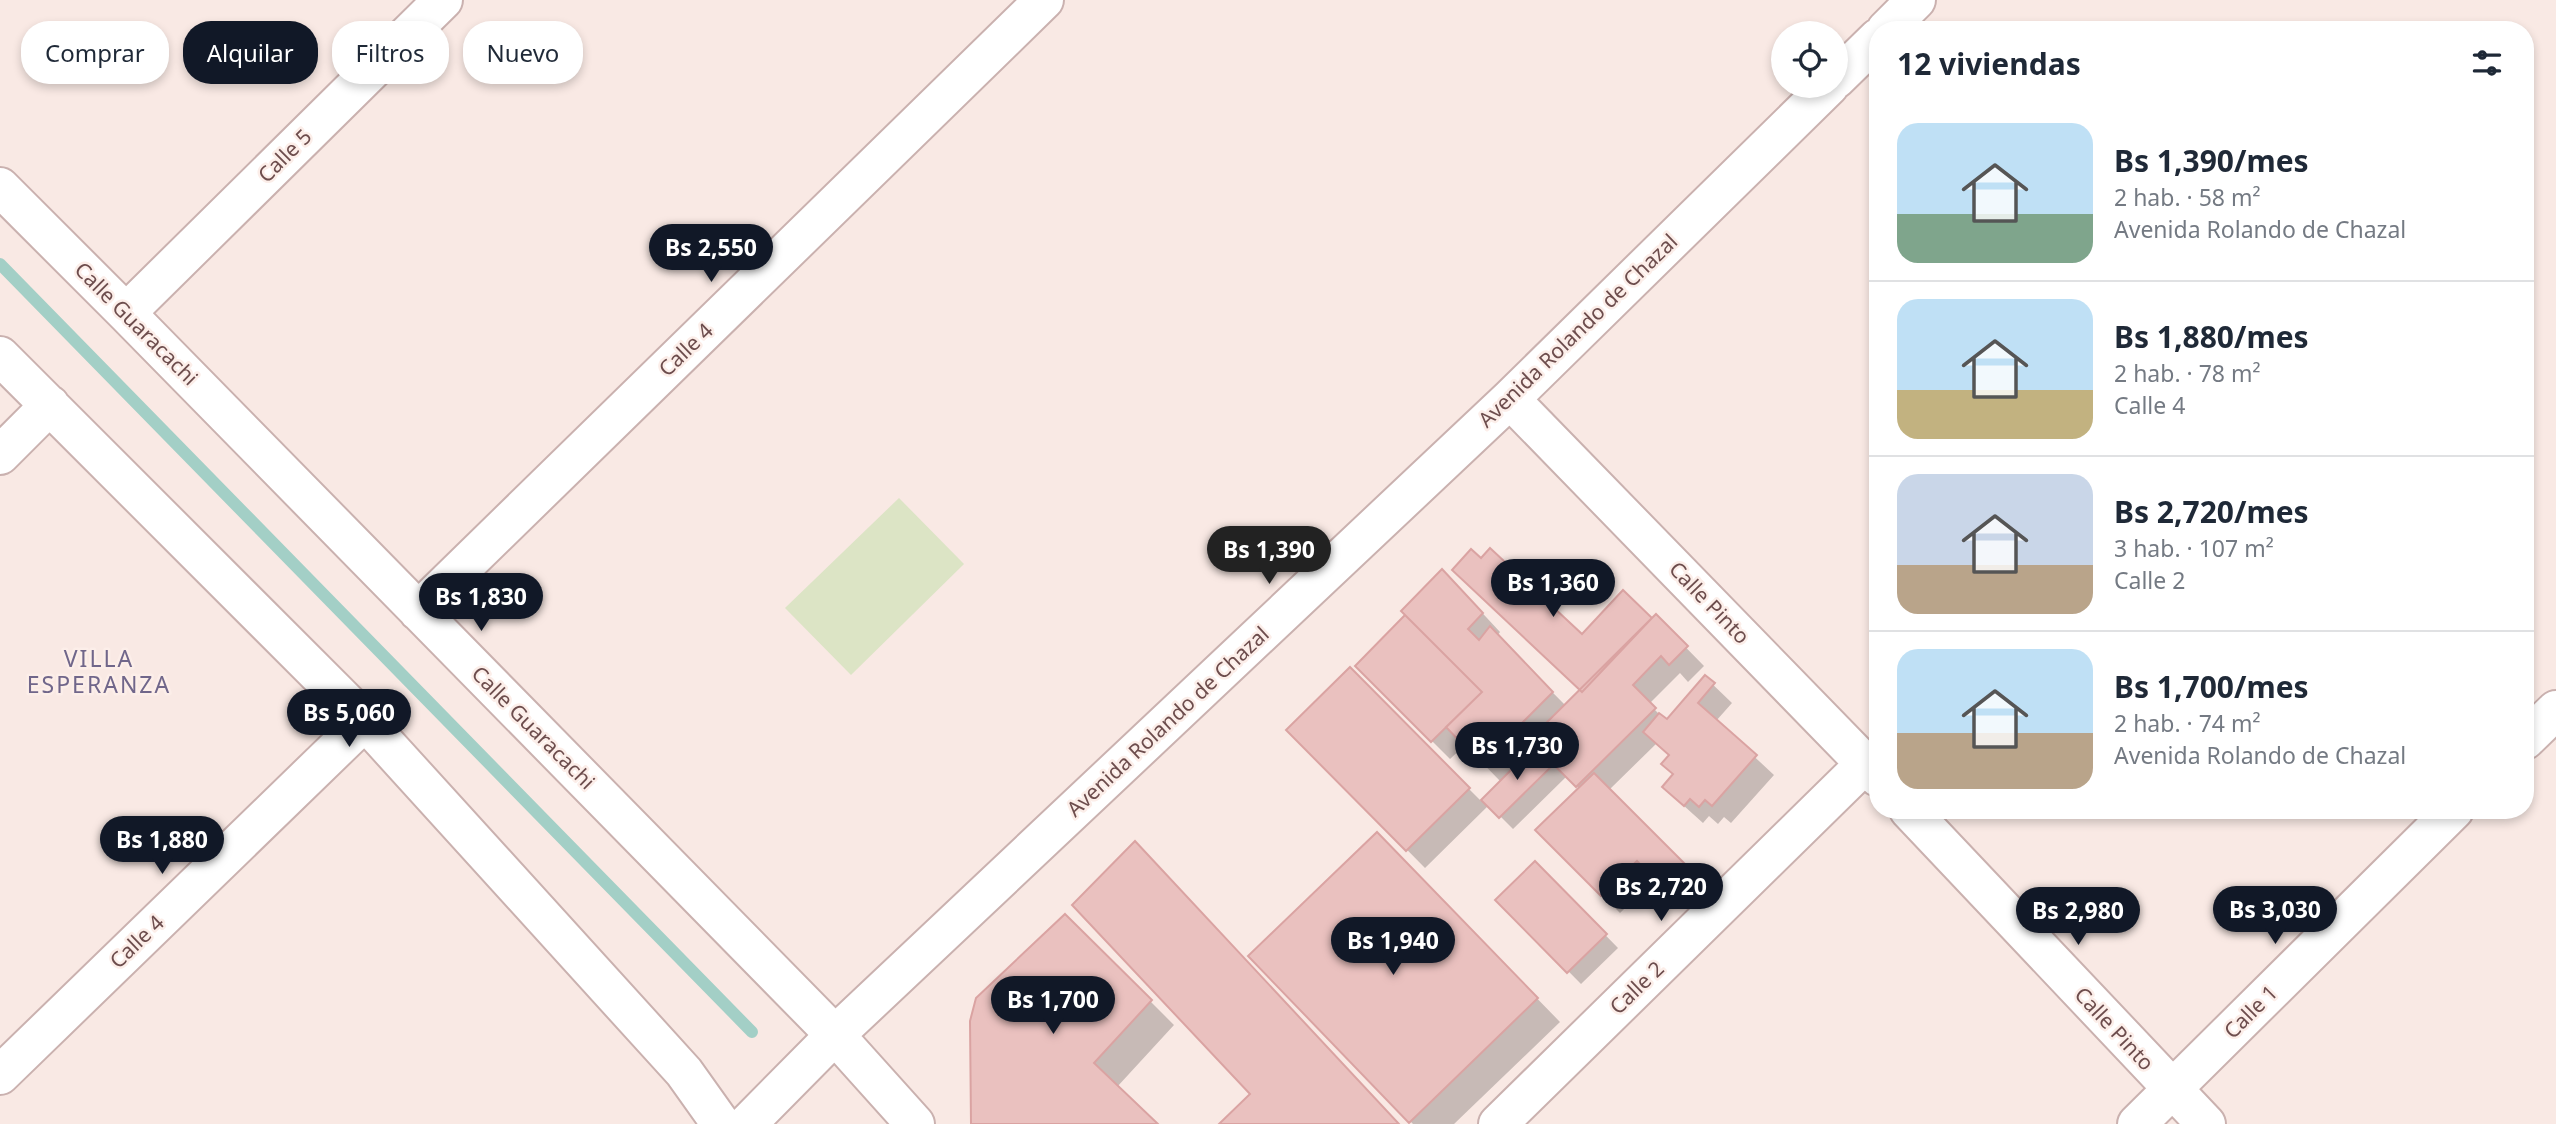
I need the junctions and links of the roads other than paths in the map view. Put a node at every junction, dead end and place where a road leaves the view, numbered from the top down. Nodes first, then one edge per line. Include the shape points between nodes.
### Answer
1 (443, 0) edge
2 (1044, 0) edge
3 (1869, 47) edge
4 (1848, 67) edge
5 (1817, 98) edge
6 (0, 187) edge
7 (127, 313) junction
8 (0, 356) edge
9 (1510, 399) junction
10 (50, 405) junction
11 (0, 455) edge
12 (418, 611) junction
13 (2556, 710) edge
14 (365, 721) junction
15 (2534, 731) edge
16 (1869, 767) edge
17 (1869, 773) edge
18 (1917, 819) edge
19 (2445, 819) edge
20 (835, 1035) junction
21 (0, 1075) edge
22 (2172, 1090) junction
23 (721, 1124) edge
24 (747, 1124) edge
25 (915, 1124) edge
26 (1498, 1124) edge
27 (2137, 1124) edge
28 (2206, 1124) edge

1 - 7 street, Calle 5
2 - 12 street, Calle 4
3 - 4 street
5 - 9 street, Avenida Rolando de Chazal
6 - 7 street, Calle Guaracachi
7 - 12 street, Calle Guaracachi
8 - 10 street
9 - 16 street, Calle Pinto
9 - 20 street, Avenida Rolando de Chazal
10 - 11 street
10 - 14 street
12 - 20 street, Calle Guaracachi
13 - 15 street
14 - 21 street, Calle 4
14 - 23 street via 684,1072
17 - 26 street, Calle 2
18 - 22 street, Calle Pinto
19 - 22 street, Calle 1
20 - 24 street, Avenida Rolando de Chazal
20 - 25 street, Calle Guaracachi
22 - 27 street, Calle 1
22 - 28 street, Calle Pinto

